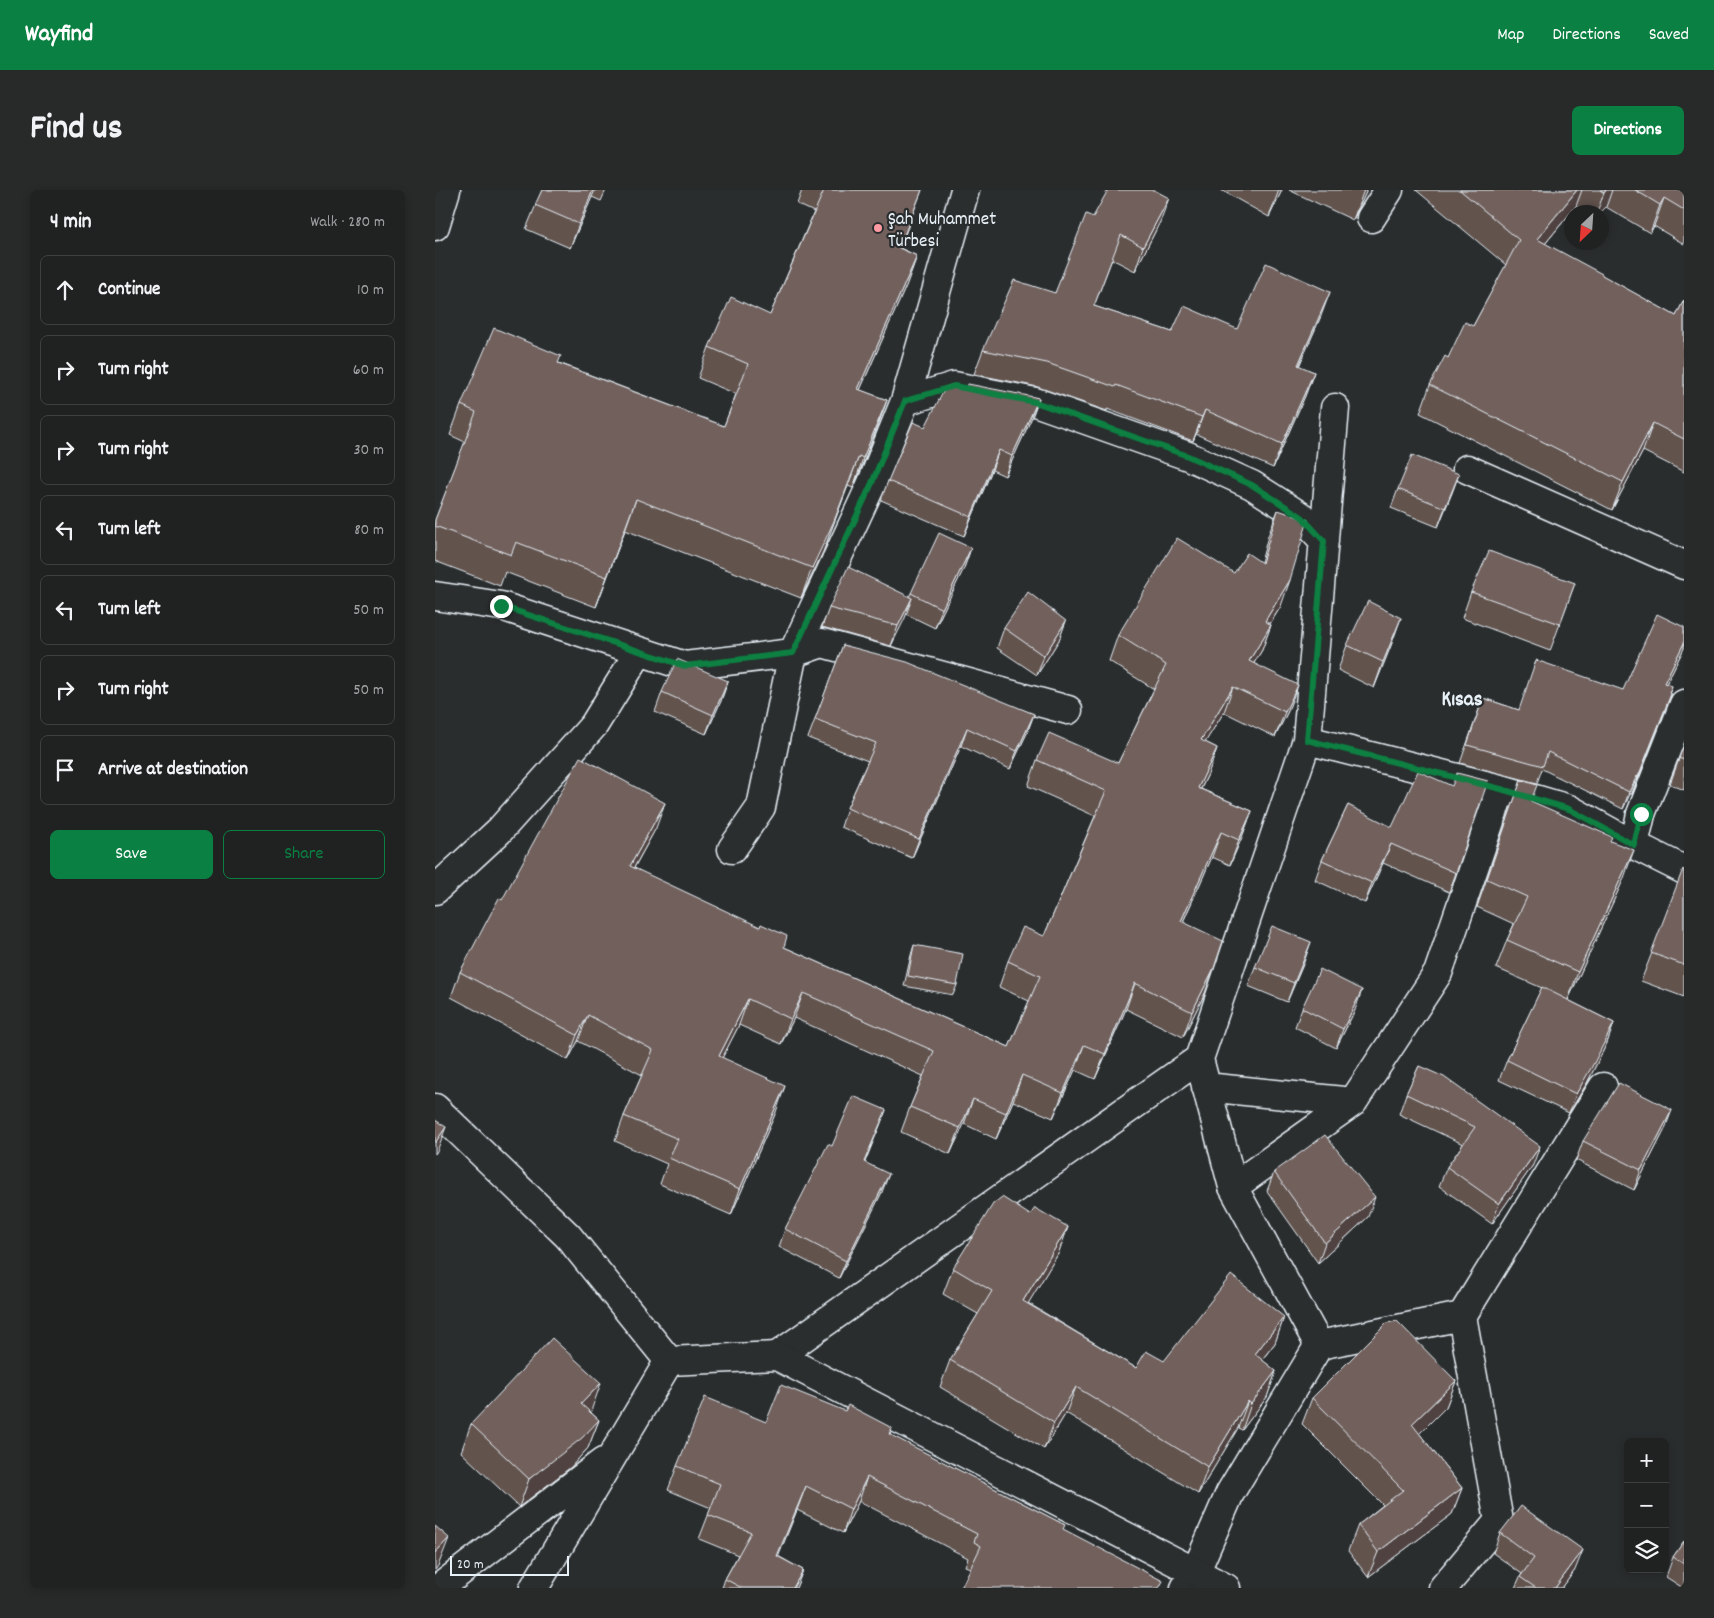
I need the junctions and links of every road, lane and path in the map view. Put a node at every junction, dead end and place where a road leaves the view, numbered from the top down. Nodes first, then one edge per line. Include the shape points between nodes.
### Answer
1 (446, 190) edge
2 (965, 190) edge
3 (1389, 190) edge
4 (1371, 218) dead end
5 (435, 226) edge
6 (905, 401) junction
7 (1335, 408) dead end
8 (1467, 469) dead end
9 (1324, 541) junction
10 (1684, 565) edge
11 (435, 596) edge
12 (639, 652) junction
13 (793, 653) junction
14 (1684, 704) edge
15 (1068, 710) dead end
16 (1307, 740) junction
17 (1501, 789) junction
18 (1634, 845) junction
19 (732, 849) dead end
20 (1684, 870) edge
21 (435, 890) edge
22 (1199, 1058) junction
23 (1206, 1087) junction
24 (1603, 1088) dead end
25 (1353, 1102) junction
26 (435, 1108) edge
27 (1233, 1187) junction
28 (1462, 1316) junction
29 (1319, 1345) junction
30 (777, 1356) junction
31 (669, 1361) junction
32 (616, 1452) junction
33 (1190, 1580) edge
34 (439, 1588) edge
35 (534, 1588) edge
36 (1226, 1588) edge
37 (1443, 1588) edge

1 - 5 street
2 - 6 street
3 - 4 street
6 - 9 street via 954,386 1035,402 1188,456 1252,485 1302,517
6 - 13 street via 872,483
7 - 9 street
8 - 10 street
9 - 16 street
11 - 12 street via 501,606
12 - 13 street via 685,666
12 - 21 street via 594,726 499,831
13 - 15 street via 822,643
13 - 19 street via 761,807
14 - 18 street via 1641,814
16 - 17 street
16 - 22 street
17 - 18 street via 1569,809
17 - 25 street via 1438,973
18 - 20 street
22 - 23 street
22 - 30 street
23 - 25 street
23 - 27 street
24 - 28 street
25 - 27 street
26 - 31 street via 568,1236
27 - 29 street
28 - 29 street
28 - 37 street via 1499,1520
29 - 33 street via 1230,1493
30 - 31 street
30 - 33 street
31 - 32 street
32 - 34 street
32 - 35 street
33 - 36 street

